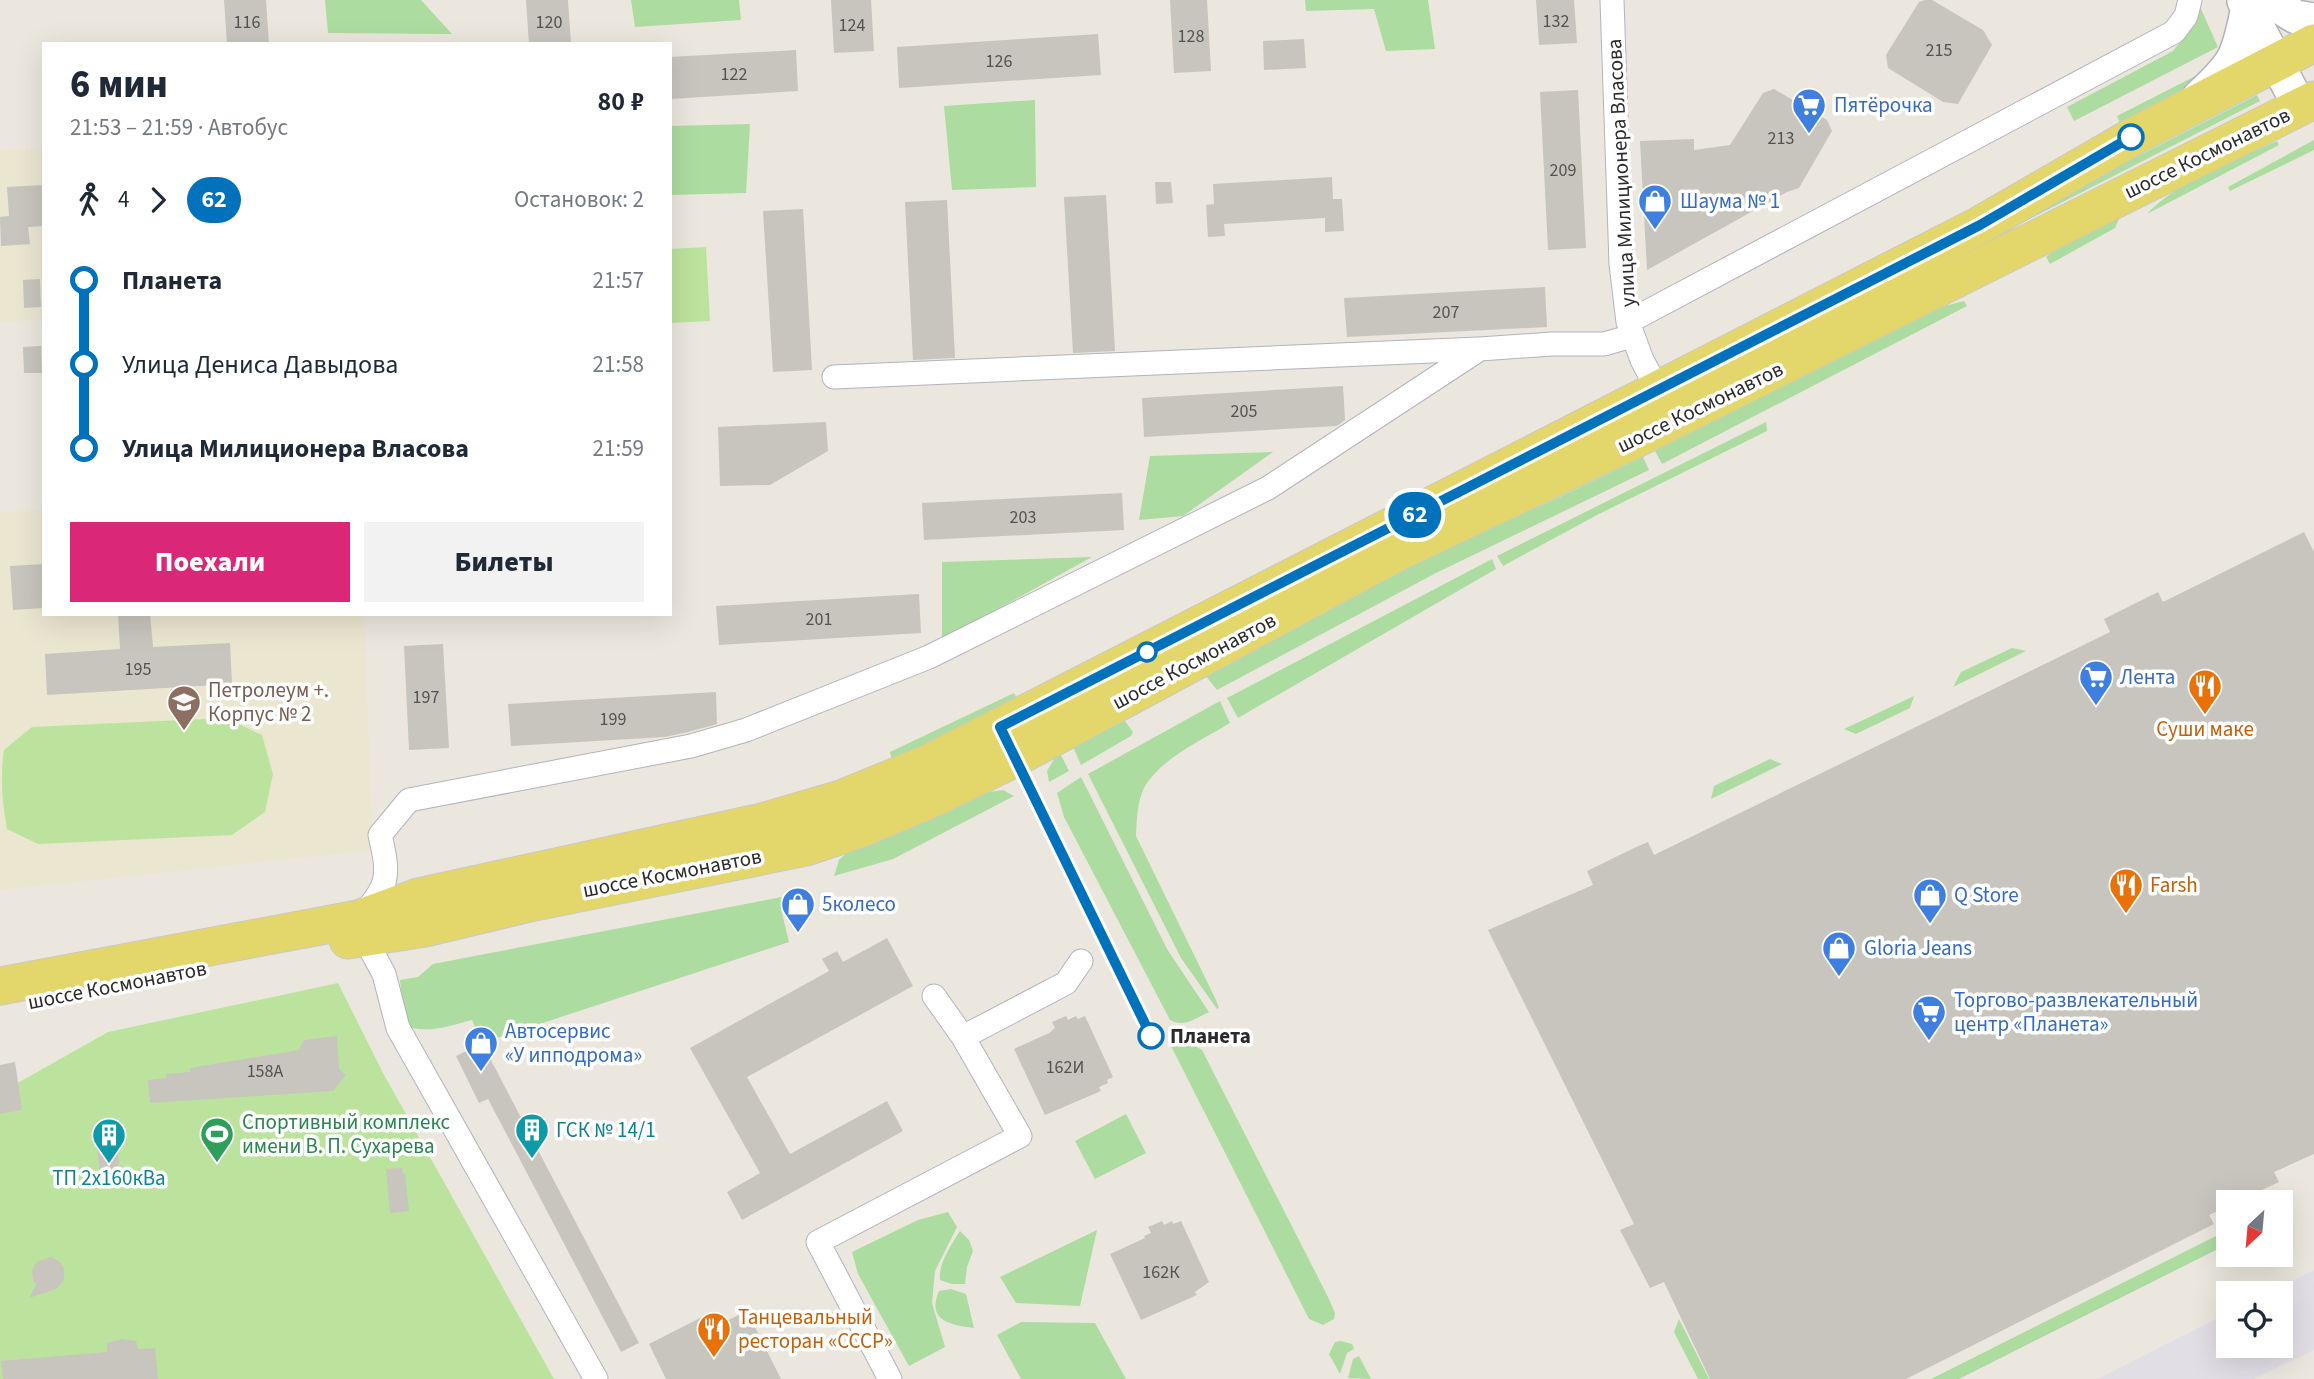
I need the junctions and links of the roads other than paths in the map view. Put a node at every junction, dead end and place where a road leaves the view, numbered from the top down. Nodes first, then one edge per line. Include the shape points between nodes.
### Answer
1 (1612, 0) edge
2 (2190, 0) edge
3 (2253, 4) edge
4 (2314, 20) edge
5 (2314, 43) edge
6 (2277, 63) junction
7 (2307, 104) edge
8 (2185, 110) junction
9 (1630, 329) junction
10 (1480, 349) junction
11 (834, 377) dead end
12 (1666, 406) junction
13 (361, 928) junction
14 (1080, 961) dead end
15 (0, 986) edge
16 (934, 996) dead end
17 (0, 1007) edge
18 (963, 1037) junction
19 (596, 1379) edge
20 (890, 1379) edge

1 - 9 street, улица Милиционера Власова via 1621,264
2 - 9 street via 2186,16 2174,32
3 - 4 main road
3 - 6 main road
3 - 8 main road via 2230,68
5 - 6 main road, шоссе Космонавтов
6 - 7 main road
6 - 8 main road, шоссе Космонавтов
7 - 12 main road, шоссе Космонавтов
8 - 12 main road, шоссе Космонавтов
9 - 10 street via 1604,344
9 - 12 street, улица Милиционера Власова
10 - 11 street
10 - 13 street via 1268,488 929,657 746,730 691,746 409,800 380,835 387,869 378,899
12 - 13 main road, шоссе Космонавтов via 927,764 853,795 750,825 418,897
13 - 15 main road, шоссе Космонавтов
13 - 17 main road, шоссе Космонавтов
13 - 19 street via 384,974 398,1028
14 - 18 street via 1066,983
16 - 18 street
18 - 20 street via 1020,1136 818,1242

